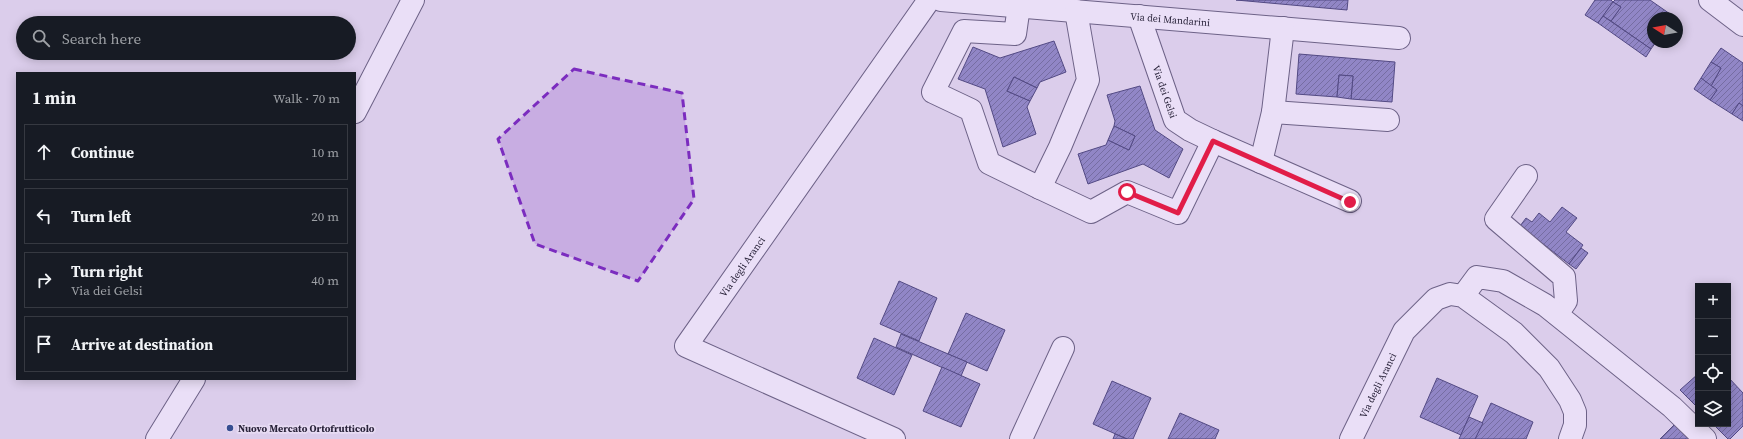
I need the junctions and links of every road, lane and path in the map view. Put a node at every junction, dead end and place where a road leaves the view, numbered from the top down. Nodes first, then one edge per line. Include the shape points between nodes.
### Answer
1 (413, 0) edge
2 (929, 0) edge
3 (941, 0) edge
4 (1710, 0) edge
5 (1018, 6) junction
6 (1076, 11) junction
7 (1128, 11) edge
8 (1743, 25) edge
9 (1283, 28) junction
10 (1400, 38) dead end
11 (356, 110) edge
12 (1273, 112) junction
13 (1388, 120) dead end
14 (1213, 141) junction
15 (1261, 162) junction
16 (1526, 176) dead end
17 (1040, 188) junction
18 (1350, 202) dead end
19 (1463, 296) junction
20 (1557, 314) junction
21 (1063, 348) dead end
22 (193, 380) edge
23 (157, 439) edge
24 (894, 439) edge
25 (1021, 439) edge
26 (1351, 439) edge
27 (1570, 439) edge
28 (1705, 439) edge

1 - 11 street
2 - 24 street, Via degli Aranci via 686,346
3 - 5 street, Via dei Mandarini
4 - 8 street
5 - 6 street, Via dei Mandarini
5 - 17 street via 1015,34 964,31 933,92 971,110 989,162
6 - 7 street, Via dei Mandarini
6 - 17 street via 1088,80
7 - 9 street, Via dei Mandarini
7 - 14 street, Via dei Gelsi via 1174,120
9 - 10 street, Via dei Mandarini
9 - 12 street
12 - 13 street
12 - 15 street
14 - 15 street, Via dei Gelsi
14 - 17 street via 1178,213 1127,192 1091,212
15 - 18 street, Via dei Gelsi
16 - 20 street via 1496,219 1564,276 1566,302
19 - 20 street via 1477,277 1503,281
19 - 26 street, Via degli Aranci via 1450,294 1436,299 1404,331
19 - 27 street via 1514,333 1549,368 1575,412 1575,425
20 - 28 street via 1672,407
21 - 25 street
22 - 23 street

